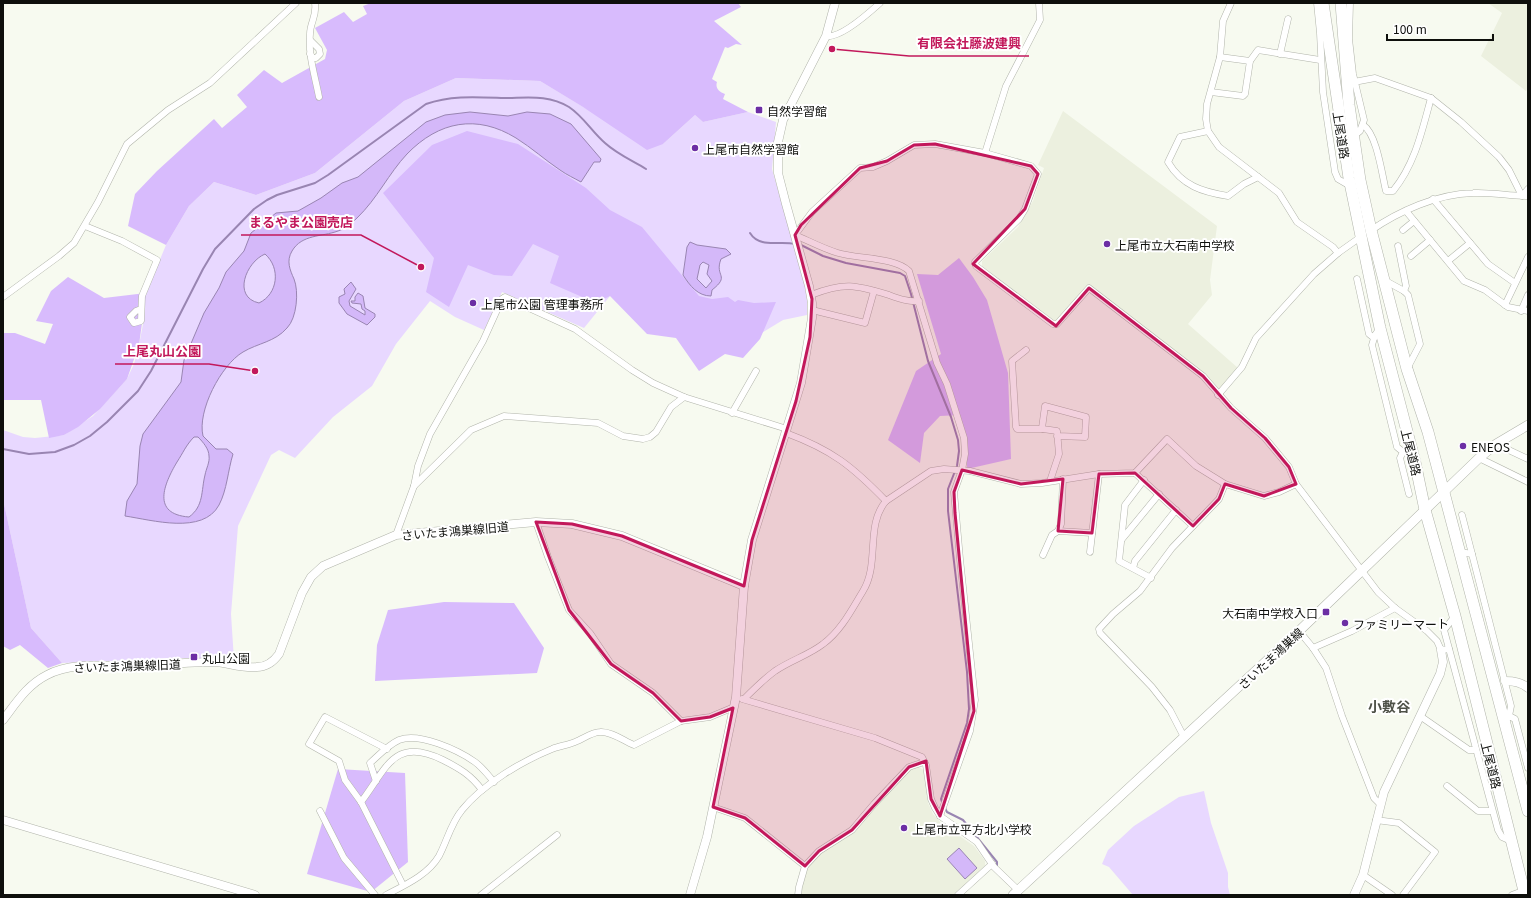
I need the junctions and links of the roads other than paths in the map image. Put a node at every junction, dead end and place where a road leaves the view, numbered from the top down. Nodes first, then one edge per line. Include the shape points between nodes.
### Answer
1 (296, 3) edge
2 (315, 3) edge
3 (835, 3) edge
4 (880, 3) edge
5 (1039, 3) edge
6 (1231, 3) edge
7 (1316, 3) edge
8 (1323, 3) edge
9 (1341, 3) edge
10 (1350, 3) edge
11 (1288, 19) dead end
12 (826, 36) junction
13 (310, 40) junction
14 (310, 54) junction
15 (1280, 54) junction
16 (1220, 57) junction
17 (1320, 60) junction
18 (1250, 61) junction
19 (1354, 82) junction
20 (1211, 92) junction
21 (319, 97) dead end
22 (1431, 98) junction
23 (1363, 125) junction
24 (1208, 131) junction
25 (1354, 136) junction
26 (985, 153) junction
27 (1258, 177) junction
28 (1350, 186) junction
29 (1528, 189) edge
30 (1525, 196) edge
31 (1433, 199) junction
32 (1406, 211) junction
33 (1414, 221) junction
34 (85, 226) junction
35 (1371, 230) junction
36 (1403, 230) dead end
37 (795, 235) junction
38 (1360, 238) junction
39 (1430, 240) junction
40 (1470, 242) junction
41 (1398, 246) dead end
42 (1338, 253) junction
43 (1411, 256) dead end
44 (1528, 257) edge
45 (1448, 261) junction
46 (1357, 279) dead end
47 (1384, 280) junction
48 (1515, 283) junction
49 (874, 291) junction
50 (1404, 291) junction
51 (811, 295) junction
52 (1528, 295) edge
53 (3, 298) edge
54 (919, 301) junction
55 (1505, 305) junction
56 (141, 309) dead end
57 (812, 310) junction
58 (1521, 311) junction
59 (1528, 311) edge
60 (1380, 328) junction
61 (1374, 338) junction
62 (1026, 350) dead end
63 (1407, 369) junction
64 (756, 371) dead end
65 (1218, 395) junction
66 (684, 397) junction
67 (732, 413) junction
68 (1528, 425) edge
69 (1043, 430) junction
70 (786, 431) junction
71 (1057, 436) junction
72 (1496, 444) junction
73 (1403, 452) junction
74 (1479, 458) junction
75 (1528, 459) edge
76 (1415, 462) junction
77 (962, 470) junction
78 (1135, 473) junction
79 (1099, 474) junction
80 (1063, 479) junction
81 (1144, 480) junction
82 (1050, 481) junction
83 (1528, 482) edge
84 (1225, 484) junction
85 (1296, 484) junction
86 (414, 486) junction
87 (1444, 490) junction
88 (1159, 494) junction
89 (1409, 494) dead end
90 (886, 501) junction
91 (1176, 510) junction
92 (1425, 510) junction
93 (1462, 515) dead end
94 (536, 522) junction
95 (1194, 526) junction
96 (1058, 531) junction
97 (1092, 533) junction
98 (396, 535) junction
99 (1122, 539) junction
100 (1090, 552) dead end
101 (1460, 552) junction
102 (1472, 554) junction
103 (1044, 555) dead end
104 (1133, 568) junction
105 (1363, 572) junction
106 (1150, 578) junction
107 (744, 586) junction
108 (1395, 608) junction
109 (1455, 616) junction
110 (1300, 631) junction
111 (1313, 648) junction
112 (1445, 649) junction
113 (1505, 681) junction
114 (1528, 688) edge
115 (736, 697) junction
116 (744, 699) junction
117 (734, 707) junction
118 (1420, 716) junction
119 (1507, 719) junction
120 (3, 720) edge
121 (681, 721) junction
122 (1184, 737) junction
123 (387, 749) junction
124 (1475, 750) junction
125 (924, 762) junction
126 (1528, 768) edge
127 (376, 781) junction
128 (494, 782) junction
129 (1447, 786) dead end
130 (482, 790) junction
131 (361, 802) junction
132 (1380, 804) junction
133 (713, 807) junction
134 (320, 811) dead end
135 (1492, 811) junction
136 (1528, 811) edge
137 (940, 816) junction
138 (3, 820) edge
139 (1376, 820) junction
140 (557, 835) dead end
141 (1511, 841) junction
142 (992, 864) junction
143 (805, 866) junction
144 (1364, 875) junction
145 (403, 885) junction
146 (1526, 891) edge
147 (1015, 892) edge
148 (255, 895) edge
149 (375, 895) edge
150 (386, 895) edge
151 (482, 895) edge
152 (690, 895) edge
153 (798, 895) edge
154 (958, 895) edge
155 (1354, 895) edge
156 (1392, 895) edge
157 (1403, 895) edge
158 (1512, 895) edge

1 - 34 street via 210,83 168,110 127,144
2 - 13 street via 316,11
3 - 12 street
4 - 12 street via 869,14 842,31 831,37
5 - 26 street via 1040,20 1006,86
6 - 16 street via 1221,29
7 - 17 street
8 - 28 highway, 上尾道路
9 - 25 highway, 上尾道路 via 1345,67
10 - 19 street
11 - 15 street
12 - 37 street via 783,120 778,142 778,173
13 - 14 street
13 - 14 street via 319,49 320,54 319,57 313,58
14 - 21 street
15 - 17 street
15 - 18 street via 1258,50
16 - 18 street
16 - 20 street
17 - 28 street via 1322,92 1336,172 1338,179
18 - 20 street via 1243,96
19 - 22 street via 1375,78
19 - 23 street via 1364,120
20 - 24 street via 1206,111
22 - 23 street via 1412,161 1404,178 1393,191 1386,191 1376,150 1368,128
22 - 30 street via 1499,157
23 - 25 street
24 - 27 street via 1219,147
24 - 27 street via 1180,137 1168,162 1192,187 1228,196
25 - 35 highway, 上尾道路
26 - 37 street via 921,144 907,148 873,167 860,168 812,212
26 - 65 street via 1031,166 1038,174 1019,218 975,262 976,266 1053,324 1058,324 1089,288 1203,376
27 - 42 street via 1279,193 1297,222
28 - 38 highway, 上尾道路
29 - 30 street
30 - 31 street via 1472,193
31 - 32 street
31 - 40 street
32 - 33 street
32 - 35 street
33 - 36 street
33 - 39 street
34 - 53 street via 69,248
34 - 56 street via 122,241 157,260 142,296
35 - 38 street
35 - 47 highway, 上尾道路
37 - 51 street
37 - 54 street via 838,253 893,263 906,268 912,275
38 - 42 street
38 - 60 highway, 上尾道路
39 - 43 street
39 - 45 street
40 - 45 street
40 - 48 street via 1488,264
41 - 50 street via 1406,286
42 - 65 street via 1314,274 1256,338 1242,367
44 - 48 street
45 - 55 street via 1464,281 1485,290
46 - 61 street via 1369,334
47 - 50 street
47 - 63 highway, 上尾道路
48 - 55 street
49 - 51 street via 860,286 845,285
49 - 54 street via 910,302
49 - 57 street via 865,323
50 - 63 street via 1408,295 1420,344
51 - 57 street
52 - 58 street
54 - 77 street via 937,363 948,384 964,438
55 - 58 street
57 - 70 street via 810,337 801,383
58 - 59 street
60 - 61 street
60 - 76 highway, 上尾道路
61 - 73 street via 1373,352 1397,447
62 - 69 street via 1012,361 1016,427
63 - 87 highway, 上尾道路
64 - 67 street
65 - 85 street via 1265,438 1289,468
66 - 67 street
66 - 86 street via 671,407 656,432 643,439 623,436 598,423 504,416 470,430
66 - 86 street via 643,376 575,329 505,297 430,434 418,466
67 - 70 street
68 - 72 main road, さいたま鴻巣線
69 - 71 street via 1057,431
69 - 71 street via 1045,406 1086,417 1085,437
70 - 90 street via 839,457 859,472
70 - 107 street via 752,540
71 - 82 street via 1059,454
72 - 74 main road, さいたま鴻巣線
72 - 75 street
73 - 76 street
73 - 89 street via 1400,458
74 - 83 street
74 - 87 main road, さいたま鴻巣線
76 - 92 highway, 上尾道路
77 - 82 street via 1020,484 1042,484
77 - 90 street via 931,471
77 - 137 street via 954,492 955,513 975,700 970,731
78 - 79 street
78 - 81 street
78 - 84 street via 1167,439 1196,466
79 - 80 street
79 - 97 street
80 - 82 street
80 - 96 street via 1061,524
81 - 88 street
81 - 99 street via 1126,501
84 - 85 street via 1264,496
84 - 95 street via 1219,499
85 - 105 street
86 - 98 street
87 - 92 main road, さいたま鴻巣線
87 - 101 highway, 上尾道路
88 - 91 street
88 - 99 street
90 - 116 street via 880,508 876,521 870,578 842,625 824,644 775,671
91 - 95 street
91 - 104 street
92 - 105 main road, さいたま鴻巣線
92 - 109 highway, 上尾道路
93 - 102 street
94 - 98 street, さいたま鴻巣線旧道
94 - 107 street, さいたま鴻巣線旧道 via 572,524 622,536
94 - 121 street via 569,610 590,633 611,664 645,686
95 - 106 street via 1172,548
96 - 97 street
96 - 103 street via 1052,535
97 - 100 street
98 - 120 street, さいたま鴻巣線旧道 via 323,566 311,577 302,593 280,654 264,666 257,668 215,662 134,666 86,665 64,668 34,683
99 - 104 street via 1119,561
101 - 102 street
101 - 119 highway, 上尾道路
102 - 113 street
104 - 106 street
105 - 108 street via 1378,592
105 - 110 main road, さいたま鴻巣線
106 - 122 street via 1099,630 1152,687 1170,710
107 - 115 street
108 - 111 street
108 - 112 street via 1427,631
109 - 112 street via 1444,630
109 - 141 highway, 上尾道路
110 - 111 street
110 - 122 main road, さいたま鴻巣線
111 - 132 street via 1326,668 1374,798
112 - 118 street via 1440,674
112 - 124 street
113 - 114 street via 1523,684
113 - 119 street via 1511,706
115 - 116 street
115 - 117 street
116 - 125 street via 875,738 922,757
117 - 121 street via 710,717
117 - 133 street
118 - 124 street via 1469,750
118 - 132 street
119 - 126 street via 1515,720
119 - 136 highway, 上尾道路
121 - 128 street via 634,745 608,733 594,733 552,749
122 - 147 main road, さいたま鴻巣線
123 - 127 street via 370,763
123 - 128 street via 400,740 410,738 429,741 469,758
123 - 131 street via 325,717 308,744 339,761 345,780
124 - 135 street
125 - 137 street via 931,799
125 - 143 street via 909,767 852,830 819,851
127 - 130 street via 398,756 406,751 419,750 464,771
127 - 131 street
128 - 130 street
129 - 135 street via 1478,811
130 - 145 street via 461,811 438,857 422,873
131 - 145 street
132 - 139 street
133 - 143 street via 745,818
133 - 152 street
134 - 149 street via 344,858
135 - 141 street via 1502,837
137 - 142 street via 977,842
138 - 148 street
139 - 144 street
139 - 157 street via 1399,823 1435,852
140 - 151 street
141 - 146 highway, 上尾道路
142 - 147 street
142 - 154 street
143 - 153 street
144 - 155 street
144 - 156 street
145 - 150 street
146 - 158 street

